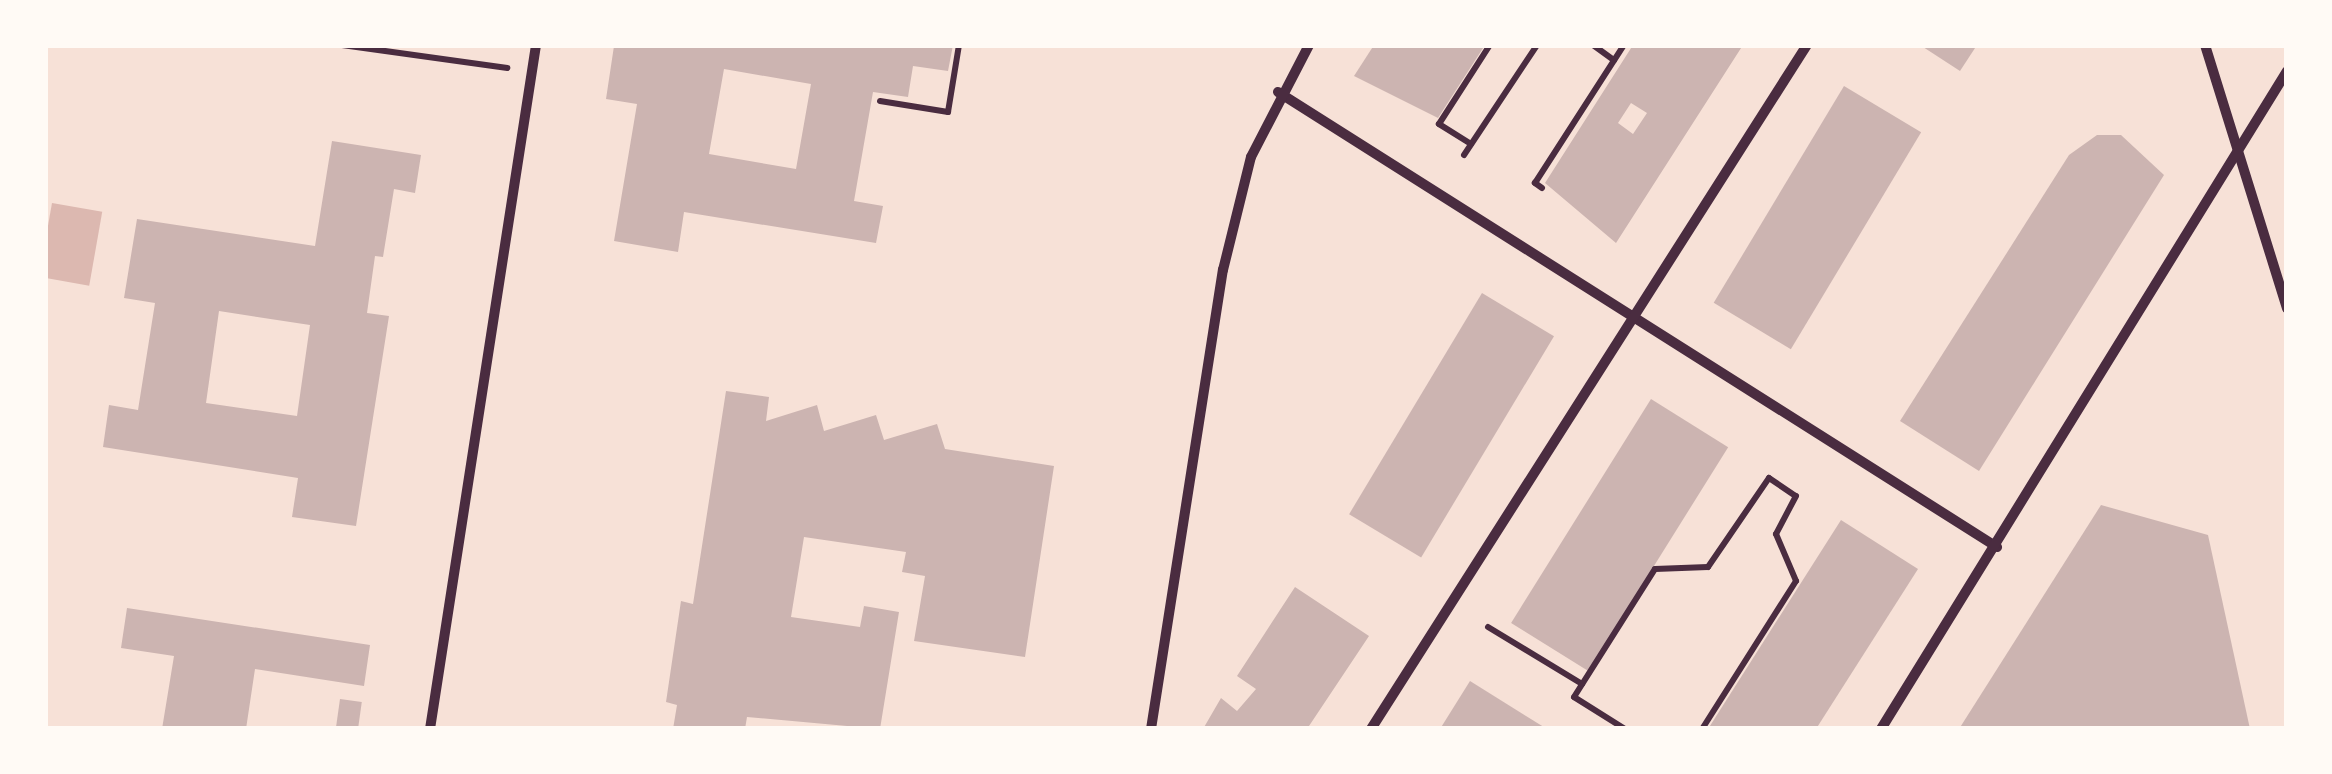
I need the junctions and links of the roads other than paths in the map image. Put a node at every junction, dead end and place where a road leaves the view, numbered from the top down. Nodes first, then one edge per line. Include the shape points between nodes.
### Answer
1 (536, 45) edge
2 (1309, 45) edge
3 (1807, 45) edge
4 (2205, 45) edge
5 (2287, 71) edge
6 (1278, 92) junction
7 (2242, 152) junction
8 (2287, 308) edge
9 (1635, 316) junction
10 (1996, 547) junction
11 (430, 729) edge
12 (1151, 729) edge
13 (1371, 729) edge
14 (1881, 729) edge

1 - 11 street
2 - 6 street
3 - 9 street
4 - 7 street
5 - 7 street
6 - 9 street
6 - 12 street via 1223,270
7 - 8 street
7 - 10 street
9 - 10 street
9 - 13 street
10 - 14 street

